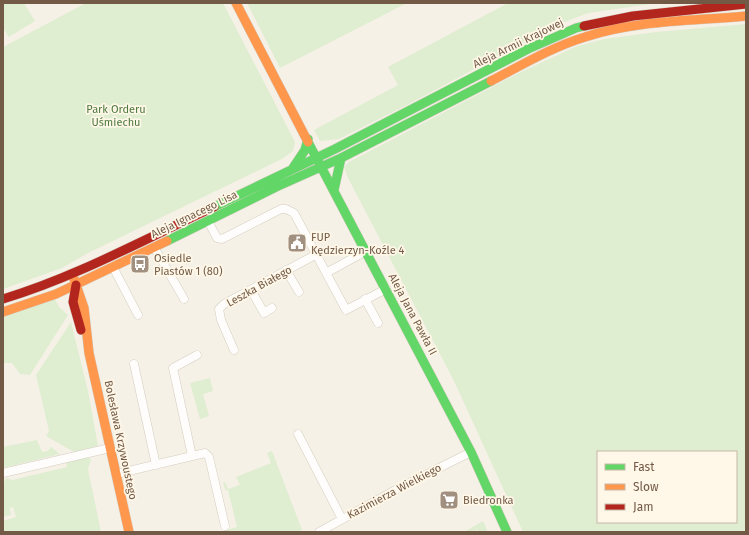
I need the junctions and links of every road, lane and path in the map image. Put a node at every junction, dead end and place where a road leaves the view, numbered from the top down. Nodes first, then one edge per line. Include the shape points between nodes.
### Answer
1 (236, 3) edge
2 (746, 4) edge
3 (746, 16) edge
4 (308, 139) junction
5 (334, 149) junction
6 (317, 157) junction
7 (341, 158) junction
8 (322, 167) junction
9 (292, 169) junction
10 (299, 177) junction
11 (332, 186) junction
12 (208, 221) junction
13 (154, 247) junction
14 (366, 252) junction
15 (317, 254) junction
16 (113, 267) junction
17 (286, 270) junction
18 (326, 273) junction
19 (71, 274) junction
20 (97, 275) junction
21 (76, 284) junction
22 (386, 289) junction
23 (251, 290) junction
24 (299, 292) dead end
25 (56, 294) junction
26 (3, 299) edge
27 (184, 299) dead end
28 (365, 299) junction
29 (73, 302) junction
30 (84, 308) junction
31 (272, 308) dead end
32 (3, 312) edge
33 (138, 316) dead end
34 (378, 323) dead end
35 (234, 350) dead end
36 (89, 353) junction
37 (197, 355) dead end
38 (134, 364) dead end
39 (298, 434) dead end
40 (110, 448) junction
41 (471, 452) junction
42 (192, 456) junction
43 (156, 464) junction
44 (3, 473) edge
45 (116, 474) junction
46 (342, 519) junction
47 (225, 526) dead end
48 (129, 532) edge
49 (319, 532) edge
50 (507, 532) edge

1 - 4 main road, Aleja Jana Pawła II
2 - 5 main road, Aleja Armii Krajowej via 633,16 576,28 528,49
3 - 7 main road, Aleja Armii Krajowej via 634,28 578,39
4 - 5 main road via 321,147
4 - 6 main road, Aleja Jana Pawła II
4 - 9 main road via 305,150
5 - 6 main road, Aleja Armii Krajowej
6 - 8 main road, Aleja Jana Pawła II
6 - 9 main road, Aleja Ignacego Lisa
7 - 8 main road, Aleja Armii Krajowej
7 - 11 main road
8 - 10 main road, Aleja Ignacego Lisa
8 - 11 main road, Aleja Jana Pawła II
9 - 19 main road, Aleja Ignacego Lisa
10 - 11 main road via 314,178
10 - 12 main road, Aleja Ignacego Lisa
11 - 14 main road, Aleja Jana Pawła II
12 - 13 main road, Aleja Ignacego Lisa
12 - 15 street via 217,238 222,239 281,209 286,209 294,213
13 - 16 main road, Aleja Ignacego Lisa
13 - 27 street
14 - 18 street
14 - 22 main road, Aleja Jana Pawła II
15 - 17 street, Leszka Białego
15 - 18 street
16 - 20 main road, Aleja Ignacego Lisa
16 - 33 street
17 - 23 street, Leszka Białego
17 - 24 street
18 - 28 street via 346,310
19 - 21 main road
19 - 26 main road, Aleja Ignacego Lisa
20 - 21 main road, Aleja Ignacego Lisa
20 - 30 main road, Bolesława Krzywoustego via 88,289
21 - 25 main road, Aleja Ignacego Lisa
21 - 29 main road, Bolesława Krzywoustego
21 - 30 main road, Bolesława Krzywoustego
22 - 28 street
22 - 41 main road, Aleja Jana Pawła II
23 - 31 street via 264,313
23 - 35 street, Leszka Białego via 219,309
25 - 29 main road
25 - 32 main road, Aleja Ignacego Lisa
28 - 34 street
29 - 36 main road, Bolesława Krzywoustego
30 - 36 main road, Bolesława Krzywoustego
36 - 40 main road, Bolesława Krzywoustego
37 - 42 street via 172,368
38 - 43 street
39 - 46 street
40 - 44 street
40 - 45 main road, Bolesława Krzywoustego
41 - 46 street, Kazimierza Wielkiego
41 - 50 main road, Aleja Jana Pawła II
42 - 43 street
42 - 47 street via 205,453 209,457
43 - 45 street
45 - 48 main road, Bolesława Krzywoustego
46 - 49 street, Kazimierza Wielkiego

